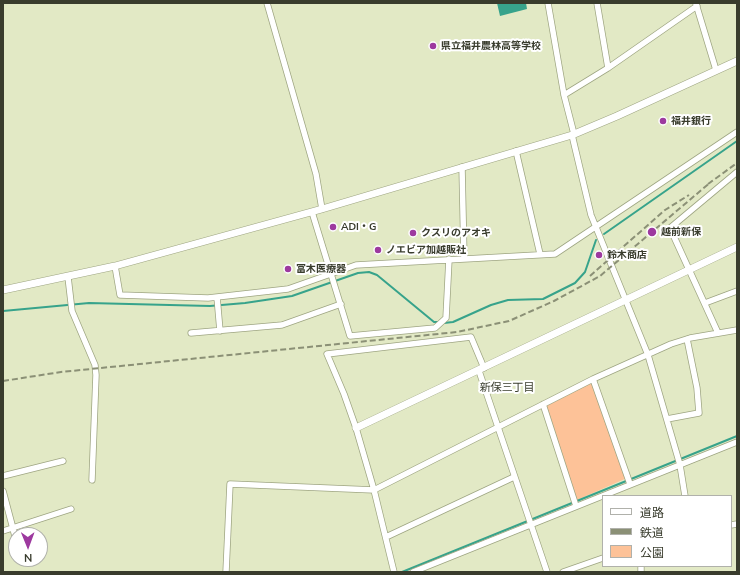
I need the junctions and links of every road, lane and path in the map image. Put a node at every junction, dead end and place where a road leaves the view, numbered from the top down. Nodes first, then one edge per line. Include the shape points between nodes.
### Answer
1 (266, 3) edge
2 (548, 3) edge
3 (596, 3) edge
4 (697, 5) edge
5 (737, 61) edge
6 (608, 68) junction
7 (716, 70) junction
8 (564, 95) junction
9 (737, 132) edge
10 (573, 134) junction
11 (516, 151) junction
12 (462, 167) junction
13 (737, 172) edge
14 (322, 209) junction
15 (312, 212) junction
16 (596, 226) junction
17 (737, 247) edge
18 (540, 254) junction
19 (464, 258) junction
20 (449, 259) junction
21 (115, 266) junction
22 (690, 270) junction
23 (331, 274) junction
24 (68, 277) junction
25 (3, 290) edge
26 (737, 291) edge
27 (217, 297) junction
28 (627, 300) junction
29 (705, 303) junction
30 (341, 304) junction
31 (737, 330) edge
32 (220, 331) junction
33 (191, 333) dead end
34 (718, 333) junction
35 (687, 339) junction
36 (648, 355) junction
37 (482, 369) junction
38 (593, 379) junction
39 (543, 404) junction
40 (667, 419) junction
41 (498, 426) junction
42 (356, 428) junction
43 (737, 442) edge
44 (63, 461) dead end
45 (680, 464) junction
46 (3, 476) edge
47 (514, 477) junction
48 (92, 480) dead end
49 (630, 484) junction
50 (374, 490) junction
51 (3, 491) edge
52 (602, 495) edge
53 (603, 495) edge
54 (685, 495) edge
55 (576, 506) junction
56 (71, 509) dead end
57 (530, 525) junction
58 (13, 527) edge
59 (16, 527) edge
60 (386, 537) junction
61 (602, 558) edge
62 (226, 572) edge
63 (394, 572) edge
64 (413, 572) edge
65 (547, 572) edge
66 (563, 572) edge

1 - 14 street via 316,174
2 - 8 street
3 - 6 street
4 - 6 street
4 - 7 street
5 - 7 street
6 - 8 street
7 - 10 street
8 - 10 street
9 - 16 street
10 - 11 street
10 - 16 street via 591,215
11 - 12 street
11 - 18 street
12 - 14 street
12 - 19 street
13 - 22 street via 670,228
14 - 15 street
15 - 21 street
15 - 23 street
16 - 18 street via 555,254
16 - 28 street
17 - 22 street
18 - 19 street
19 - 20 street
20 - 23 street via 356,266
20 - 30 street via 446,318 435,328 350,336
21 - 24 street
21 - 27 street via 120,294
22 - 28 street
22 - 29 street
23 - 27 street via 288,289
23 - 30 street
24 - 25 street
24 - 48 street via 72,311 95,365
26 - 29 street
27 - 32 street
28 - 36 street
28 - 37 street
29 - 34 street
30 - 32 street via 282,325
31 - 34 street
32 - 33 street
34 - 35 street
35 - 36 street
35 - 40 street via 700,413
36 - 38 street
36 - 40 street
37 - 41 street
37 - 42 street
37 - 42 street via 471,337 327,354
38 - 39 street
38 - 49 street
39 - 41 street
39 - 55 street
40 - 45 street
41 - 47 street
41 - 50 street
42 - 50 street
43 - 45 street
44 - 46 street
45 - 49 street
45 - 54 street
47 - 57 street
47 - 60 street
49 - 53 street
50 - 60 street
50 - 62 street via 230,484
51 - 58 street
52 - 55 street
55 - 57 street
56 - 59 street
57 - 64 street
57 - 65 street
60 - 63 street
61 - 66 street

